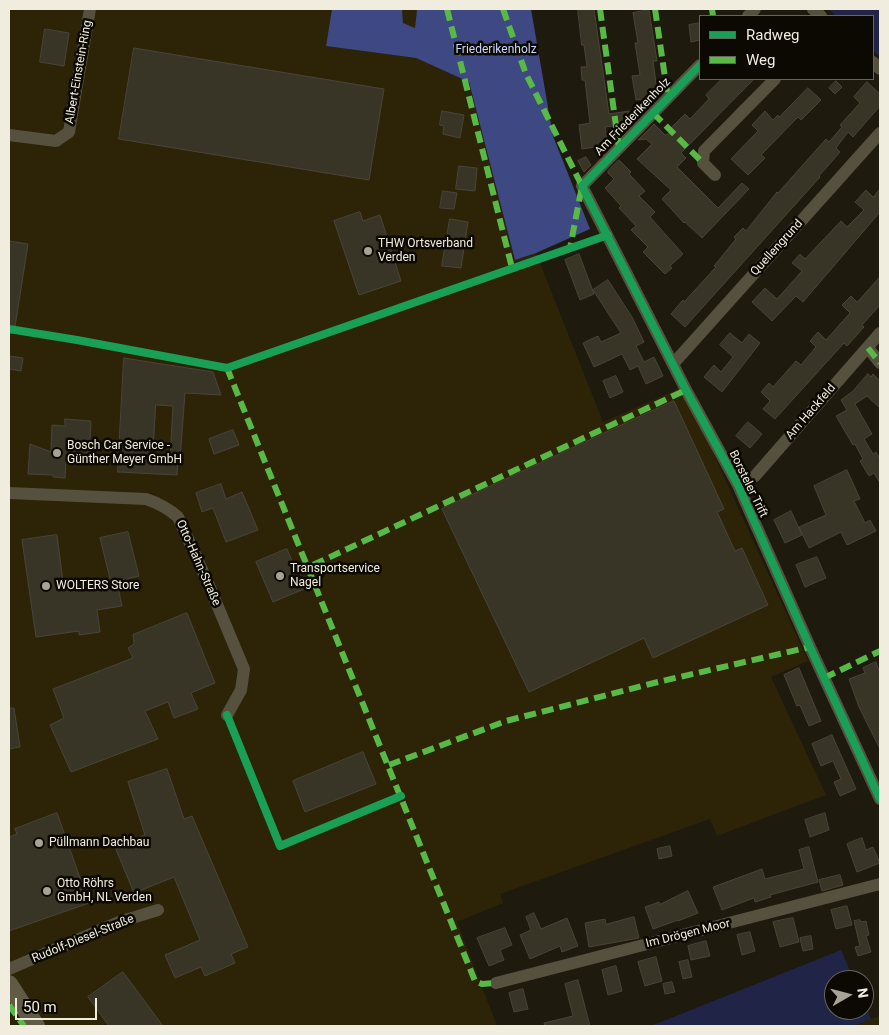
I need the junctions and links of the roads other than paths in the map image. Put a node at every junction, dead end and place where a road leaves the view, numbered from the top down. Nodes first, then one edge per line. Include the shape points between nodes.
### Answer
1 (90, 9) edge
2 (699, 66) edge
3 (774, 80) edge
4 (880, 133) edge
5 (9, 135) edge
6 (715, 175) dead end
7 (582, 186) joint
8 (880, 333) edge
9 (868, 348) junction
10 (880, 363) edge
11 (673, 364) junction
12 (738, 485) junction
13 (9, 492) edge
14 (227, 715) dead end
15 (880, 799) edge
16 (880, 884) edge
17 (158, 910) dead end
18 (9, 969) edge
19 (496, 983) dead end
20 (9, 984) edge
21 (36, 1026) edge

1 - 5 street, Albert-Einstein-Ring via 69,132 56,141
2 - 7 street, Am Friederikenholz
3 - 6 street via 704,151 703,163
4 - 11 street, Quellengrund
7 - 11 street, Borsteler Trift
8 - 9 street, Am Hackfeld
9 - 10 street
9 - 12 street, Am Hackfeld via 755,476
11 - 12 street, Borsteler Trift
12 - 15 street, Borsteler Trift
13 - 14 street, Otto-Hahn-Straße via 146,499 170,509 178,517 244,669 240,690
16 - 19 street, Im Drögen Moor
17 - 18 street, Rudolf-Diesel-Straße via 119,922
20 - 21 street

